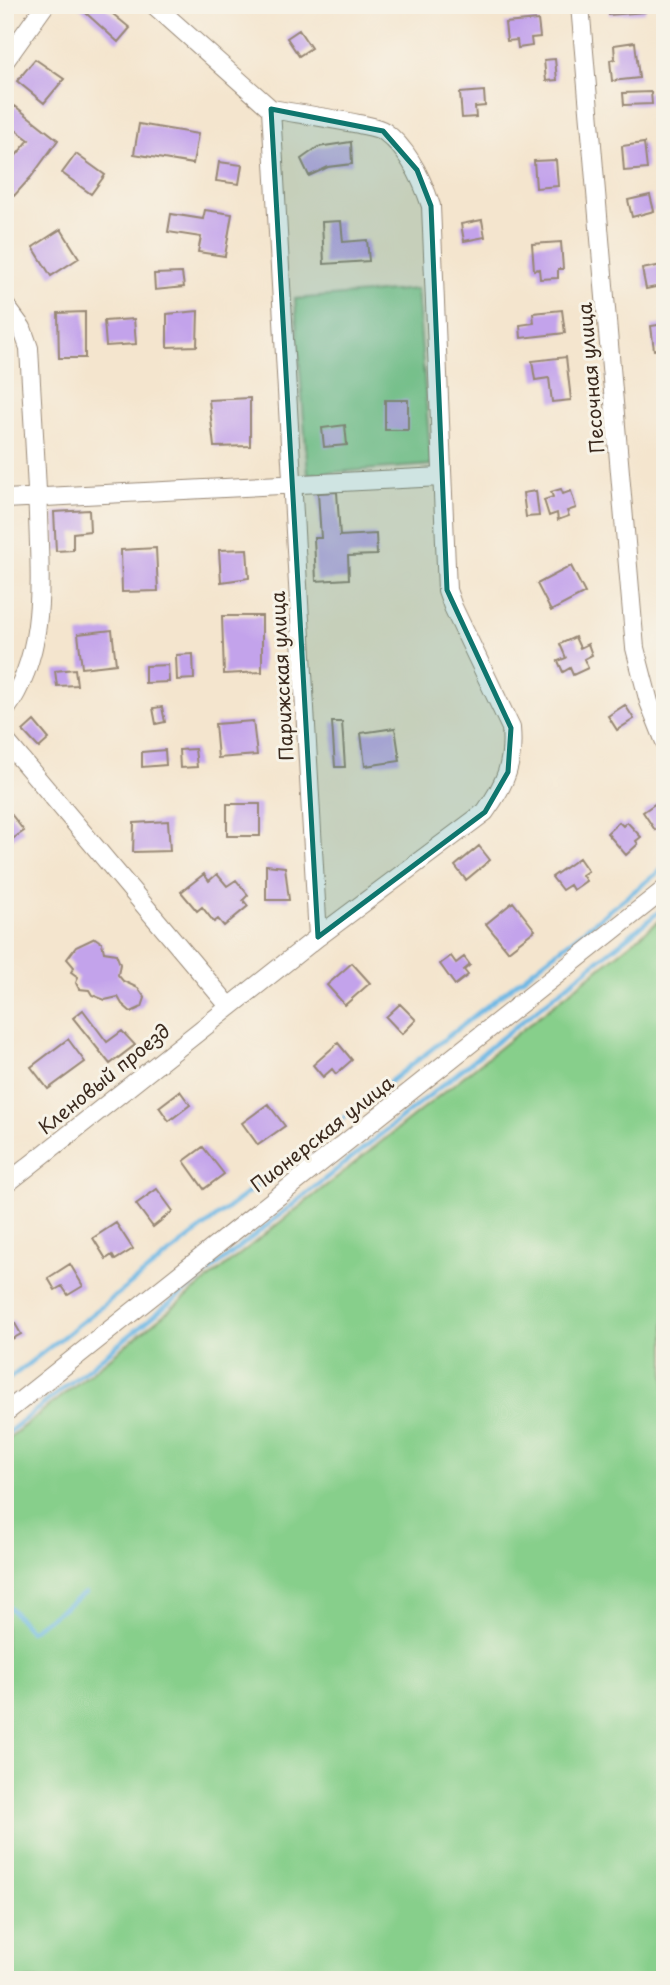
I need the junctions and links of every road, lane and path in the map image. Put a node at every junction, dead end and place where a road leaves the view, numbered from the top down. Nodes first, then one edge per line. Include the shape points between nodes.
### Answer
1 (45, 5) edge
2 (154, 5) edge
3 (580, 5) edge
4 (5, 61) edge
5 (271, 110) junction
6 (5, 305) edge
7 (441, 477) junction
8 (292, 485) junction
9 (37, 498) junction
10 (5, 499) edge
11 (5, 711) edge
12 (5, 740) edge
13 (665, 742) edge
14 (665, 889) edge
15 (318, 937) junction
16 (229, 1006) junction
17 (5, 1185) edge
18 (5, 1413) edge

1 - 4 street
2 - 5 street
3 - 13 street, Песочная улица via 635,648
5 - 7 street via 383,131 417,170 431,206
5 - 8 street, Парижская улица
6 - 9 street via 22,328 29,348
7 - 8 street
7 - 15 street via 447,590 511,728 508,772 485,812
8 - 9 street
8 - 15 street, Парижская улица
9 - 10 street
9 - 11 street via 38,624 23,683
12 - 16 street
14 - 18 street, Пионерская улица
15 - 16 street
16 - 17 street, Кленовый проезд

